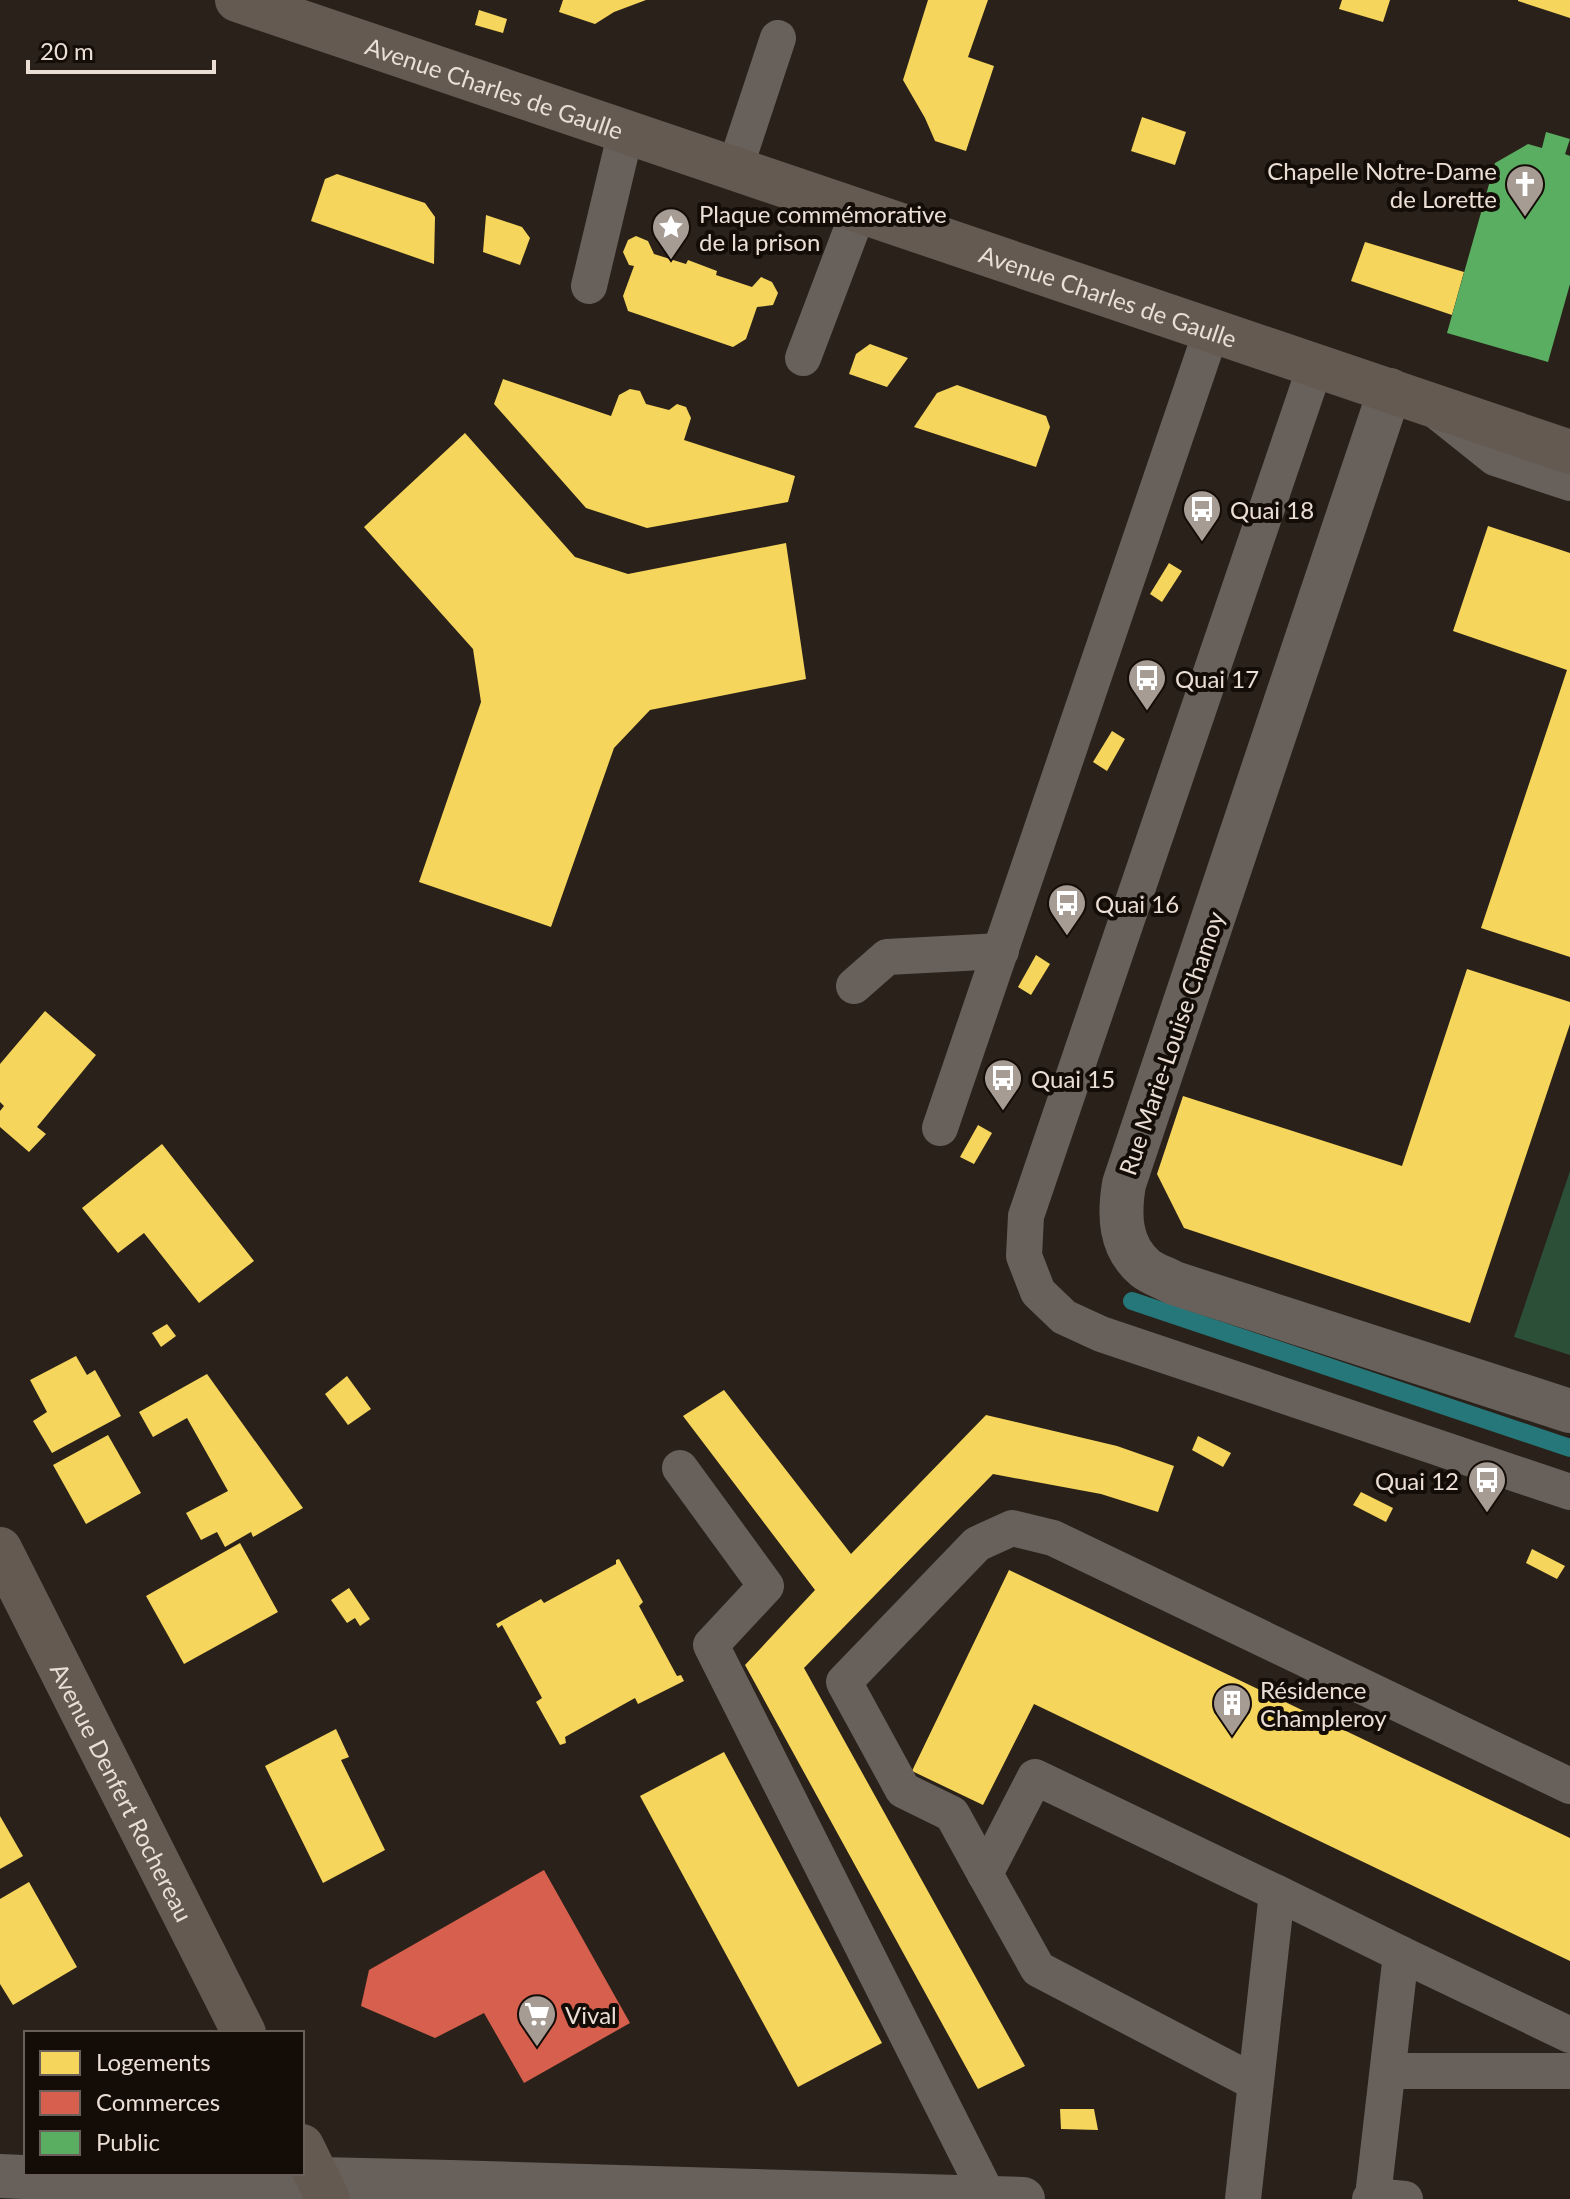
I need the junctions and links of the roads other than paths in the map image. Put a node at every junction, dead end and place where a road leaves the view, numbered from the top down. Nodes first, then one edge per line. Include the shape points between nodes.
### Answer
1 (237, 0) edge
2 (778, 38) dead end
3 (626, 131) junction
4 (735, 168) junction
5 (859, 210) junction
6 (589, 286) dead end
7 (1212, 329) junction
8 (803, 358) dead end
9 (1316, 364) junction
10 (1408, 396) junction
11 (1570, 452) edge
12 (1570, 483) edge
13 (1001, 951) junction
14 (854, 986) dead end
15 (940, 1128) dead end
16 (1570, 1411) edge
17 (680, 1468) dead end
18 (1570, 1492) edge
19 (0, 1549) edge
20 (1570, 1786) edge
21 (985, 1874) junction
22 (1277, 1893) junction
23 (1401, 1954) junction
24 (243, 2031) edge
25 (1570, 2035) edge
26 (1388, 2071) junction
27 (1570, 2071) edge
28 (1254, 2082) junction
29 (316, 2175) edge
30 (0, 2176) edge
31 (1006, 2198) edge
32 (1383, 2198) edge
33 (1243, 2199) edge

1 - 3 main road, Avenue Charles de Gaulle
2 - 4 lane
3 - 4 main road, Avenue Charles de Gaulle
3 - 6 lane
4 - 5 main road, Avenue Charles de Gaulle
5 - 7 main road, Avenue Charles de Gaulle
5 - 8 lane
7 - 9 main road, Avenue Charles de Gaulle
7 - 13 lane
9 - 10 main road, Avenue Charles de Gaulle
9 - 18 lane via 1026,1216 1024,1256 1038,1292 1064,1317 1101,1334
10 - 11 main road, Avenue Charles de Gaulle
10 - 12 lane via 1495,458
10 - 16 street, Rue Marie-Louise Chamoy via 1124,1184 1119,1212 1126,1245 1145,1268 1174,1283
13 - 14 lane via 887,957
13 - 15 lane
17 - 31 lane via 766,1586 711,1645
19 - 24 main road, Avenue Denfert Rochereau
20 - 21 lane via 1053,1538 1012,1528 977,1544 844,1682 903,1790 952,1814
21 - 22 lane via 1035,1777
21 - 28 lane via 1038,1969
22 - 23 lane
22 - 28 lane
23 - 25 lane
23 - 26 lane
26 - 27 lane
26 - 32 lane
28 - 33 lane
29 - 30 street via 157,2183
29 - 31 street

